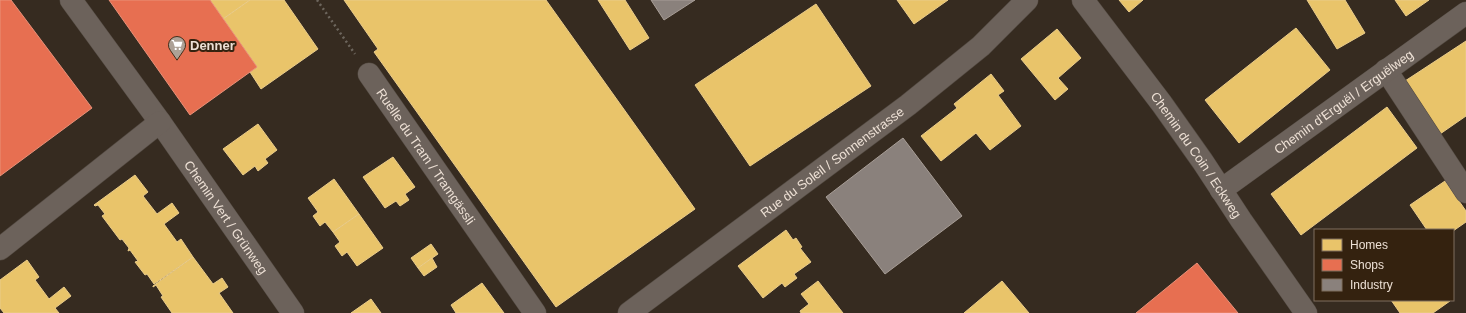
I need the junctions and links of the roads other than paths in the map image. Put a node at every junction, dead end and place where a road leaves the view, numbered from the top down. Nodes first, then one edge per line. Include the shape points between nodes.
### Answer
1 (71, 0) edge
2 (1027, 0) edge
3 (1083, 0) edge
4 (1466, 14) edge
5 (1386, 70) junction
6 (369, 74) road end
7 (160, 122) junction
8 (1221, 190) junction
9 (1466, 192) edge
10 (0, 249) edge
11 (293, 313) edge
12 (535, 313) edge
13 (629, 313) edge
14 (1306, 313) edge

1 - 7 street, Chemin Vert / Grünweg
2 - 13 street, Rue du Soleil / Sonnenstrasse via 981,46 908,105
3 - 8 street, Chemin du Coin / Eckweg via 1162,104
4 - 5 street, Chemin d'Erguël / Erguëlweg
5 - 8 street, Chemin d'Erguël / Erguëlweg
5 - 9 street
6 - 12 street, Ruelle du Tram / Tramgässli
7 - 10 street
7 - 11 street, Chemin Vert / Grünweg
8 - 14 street, Chemin du Coin / Eckweg

